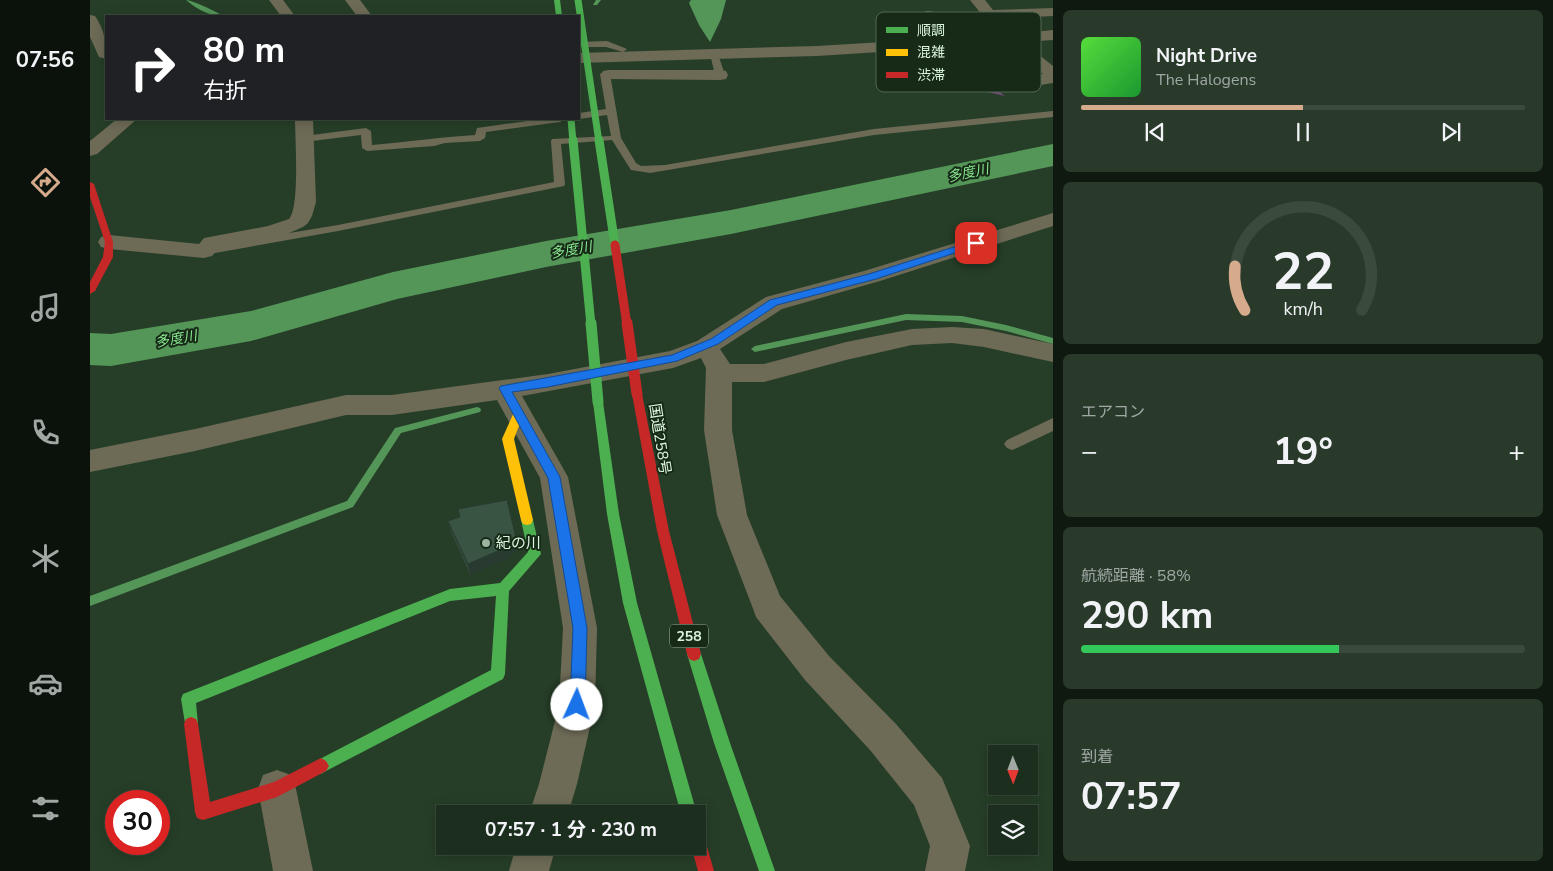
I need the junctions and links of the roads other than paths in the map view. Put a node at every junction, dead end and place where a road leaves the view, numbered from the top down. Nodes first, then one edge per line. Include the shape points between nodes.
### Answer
1 (276, 0) edge
2 (352, 0) edge
3 (557, 0) edge
4 (578, 0) edge
5 (977, 0) edge
6 (986, 12) edge
7 (287, 15) edge
8 (364, 15) edge
9 (559, 15) edge
10 (579, 15) edge
11 (90, 19) edge
12 (580, 32) edge
13 (580, 45) edge
14 (876, 47) edge
15 (623, 50) dead end
16 (105, 54) edge
17 (714, 54) junction
18 (582, 63) edge
19 (1041, 64) edge
20 (605, 74) junction
21 (1053, 74) edge
22 (720, 75) joint
23 (611, 112) junction
24 (1053, 114) edge
25 (580, 116) edge
26 (127, 120) edge
27 (553, 120) edge
28 (571, 120) edge
29 (304, 129) edge
30 (616, 138) junction
31 (90, 150) edge
32 (90, 184) edge
33 (1053, 219) edge
34 (109, 250) junction
35 (204, 252) junction
36 (90, 291) edge
37 (1053, 353) edge
38 (712, 360) junction
39 (511, 402) junction
40 (1053, 424) edge
41 (1012, 444) dead end
42 (90, 461) edge
43 (503, 588) junction
44 (277, 789) junction
45 (551, 805) edge
46 (686, 805) edge
47 (533, 855) edge
48 (702, 855) edge
49 (293, 871) edge
50 (529, 871) edge
51 (706, 871) edge
52 (767, 871) edge
53 (945, 871) edge

1 - 7 street
2 - 8 street
3 - 9 main road
4 - 10 main road, 国道258号 / 258, bridge
5 - 6 street
11 - 16 street
12 - 18 main road, 国道258号 / 258, bridge
13 - 15 lane via 607,44
14 - 17 street
17 - 18 street
17 - 22 lane
18 - 20 street
18 - 52 main road, 国道258号 / 258, bridge via 654,494 682,612 717,734
19 - 21 street
20 - 22 street
20 - 23 lane
23 - 25 lane
23 - 30 lane
24 - 30 lane via 874,132 649,170 635,168
26 - 31 street
27 - 29 lane via 481,130 480,138 367,148 366,131
28 - 46 main road, bridge via 598,402 613,514 630,603
29 - 35 street via 306,202 299,220 284,228 212,243
30 - 35 lane via 556,141 560,184
32 - 34 main road
33 - 38 street via 774,303
34 - 35 street
34 - 36 main road
37 - 38 street via 984,338 952,335 912,337 764,373
38 - 39 street via 673,359 548,383
38 - 53 street via 718,430 732,515 768,606 817,668 883,737 928,792 950,846
39 - 42 street via 346,405
39 - 43 main road via 508,440 535,554
39 - 45 street via 554,477 580,628 577,705
40 - 41 lane
43 - 44 main road via 498,674
43 - 44 main road via 450,596 188,699 203,812
44 - 49 street
47 - 50 street
48 - 51 main road

